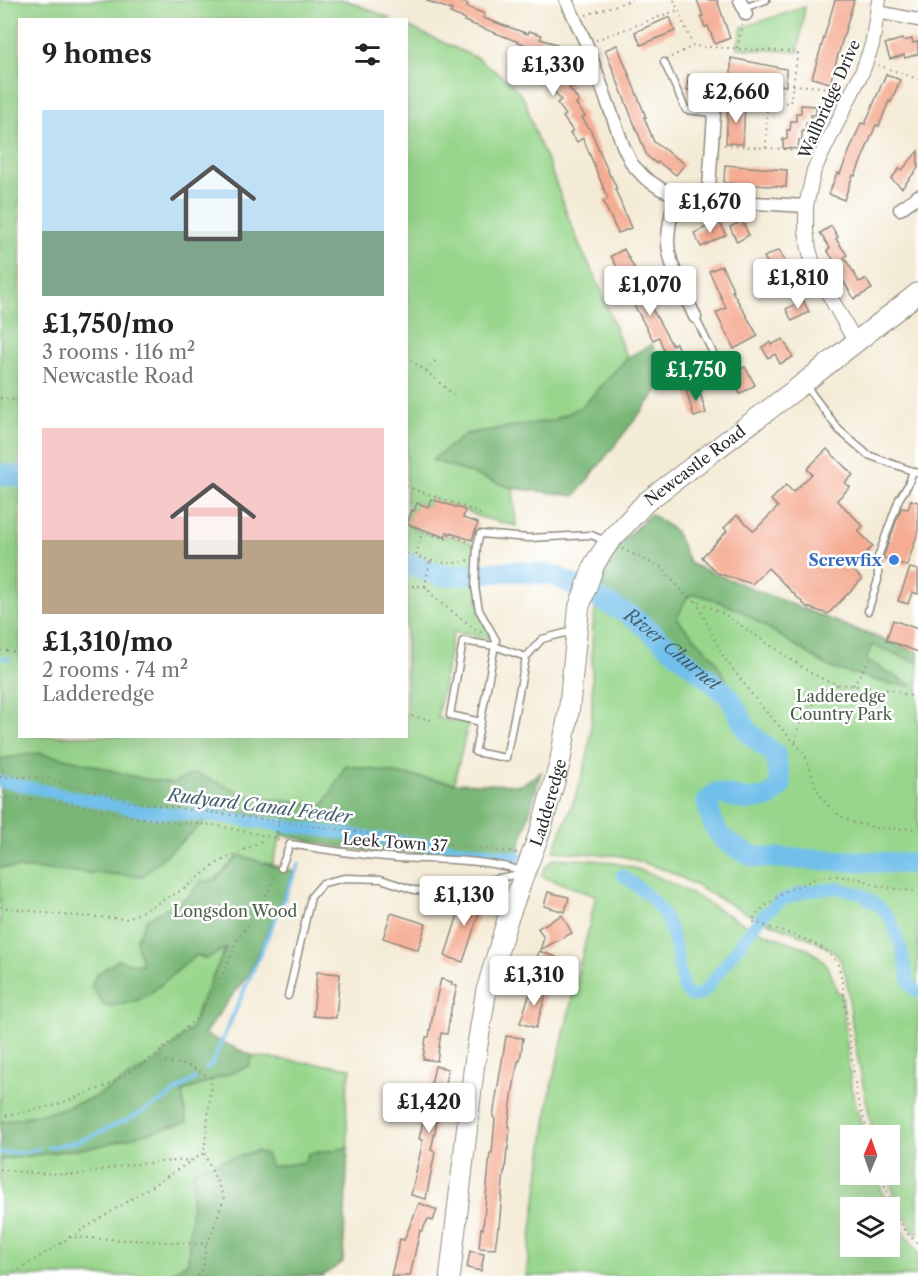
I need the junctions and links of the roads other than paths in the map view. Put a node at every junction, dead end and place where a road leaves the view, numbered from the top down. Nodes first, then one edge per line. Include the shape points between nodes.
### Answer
1 (566, 0) edge
2 (766, 0) edge
3 (879, 6) edge
4 (743, 8) edge
5 (918, 20) edge
6 (664, 62) road end
7 (714, 106) joint
8 (676, 195) junction
9 (918, 196) edge
10 (708, 201) junction
11 (806, 206) junction
12 (900, 209) dead end
13 (918, 293) edge
14 (695, 317) joint
15 (856, 343) junction
16 (714, 355) dead end
17 (804, 384) junction
18 (916, 472) edge
19 (609, 542) junction
20 (579, 607) joint
21 (868, 611) dead end
22 (576, 634) junction
23 (495, 643) junction
24 (526, 657) junction
25 (481, 722) junction
26 (528, 864) junction
27 (281, 868) road end
28 (288, 996) dead end
29 (450, 1276) edge

1 - 8 street via 632,164 645,178
2 - 4 lane
3 - 5 street
3 - 11 street, Wallbridge Drive via 873,45 814,170
6 - 7 lane via 686,110
7 - 10 street
8 - 10 street
8 - 14 street via 669,253
9 - 12 street
10 - 11 street
11 - 15 street, Wallbridge Drive via 807,240 814,268
13 - 15 highway, Newcastle Road
14 - 16 lane
15 - 17 highway, Newcastle Road
17 - 18 lane via 839,430 868,455
17 - 19 highway, Newcastle Road via 646,502
18 - 21 lane via 899,499 878,557 878,580
19 - 20 highway, Newcastle Road via 595,562
19 - 23 lane via 591,536 529,538 480,534 475,545 475,587 479,610
20 - 22 highway, Ladderedge
22 - 24 lane via 542,639
22 - 26 highway, Ladderedge via 560,762
23 - 24 lane
23 - 25 lane
23 - 25 lane via 463,641 450,715
24 - 25 lane via 506,758 475,752
26 - 27 lane, Leek Town 37 via 396,858 290,844
26 - 28 lane via 435,891 414,890 381,879 345,878 323,883 311,897
26 - 29 highway, Ladderedge via 486,992

